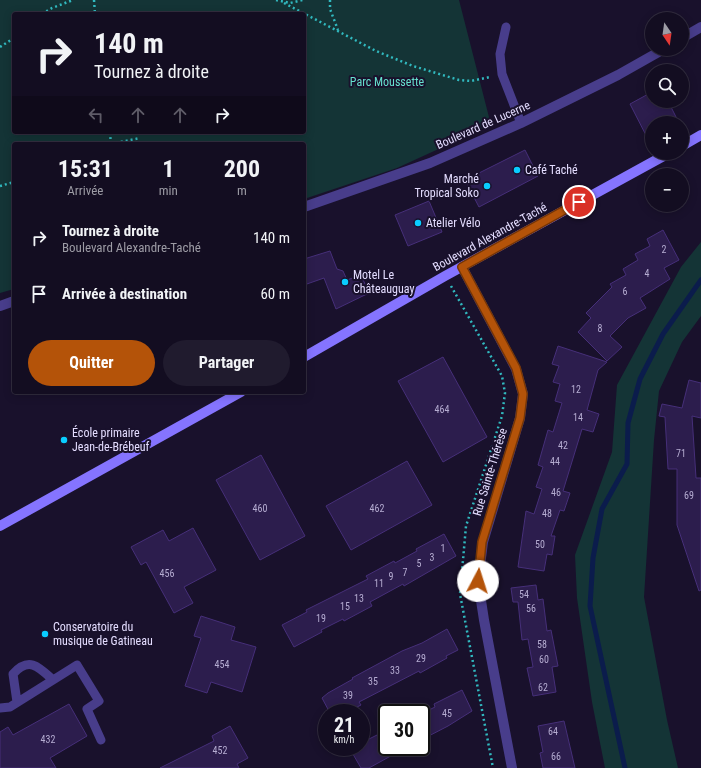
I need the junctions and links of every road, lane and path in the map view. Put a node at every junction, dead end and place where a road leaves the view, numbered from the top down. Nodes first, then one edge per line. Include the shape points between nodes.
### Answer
1 (73, 0) edge
2 (94, 0) edge
3 (276, 0) edge
4 (303, 0) edge
5 (330, 0) edge
6 (284, 3) junction
7 (45, 12) edge
8 (95, 12) edge
9 (302, 12) edge
10 (306, 14) edge
11 (506, 26) dead end
12 (701, 27) edge
13 (338, 30) junction
14 (689, 34) edge
15 (12, 39) edge
16 (0, 47) edge
17 (652, 56) edge
18 (502, 74) junction
19 (521, 123) junction
20 (701, 135) edge
21 (140, 138) dead end
22 (120, 142) edge
23 (689, 142) edge
24 (656, 160) edge
25 (12, 183) edge
26 (0, 186) edge
27 (306, 206) edge
28 (462, 267) junction
29 (12, 302) edge
30 (0, 306) edge
31 (306, 356) edge
32 (236, 394) edge
33 (0, 526) edge
34 (53, 680) junction
35 (17, 702) junction
36 (0, 708) edge
37 (101, 740) dead end
38 (512, 768) edge

1 - 7 path
2 - 8 path
3 - 6 path
4 - 6 path
5 - 13 path via 330,9
6 - 9 path
10 - 13 path
11 - 18 lane via 500,54
12 - 14 street
13 - 18 path via 413,66 459,80 480,80
15 - 16 path
17 - 19 street, Boulevard de Lucerne
18 - 19 lane
19 - 27 street, Boulevard de Lucerne via 423,166
20 - 23 main road
21 - 22 path
24 - 28 main road, Boulevard Alexandre-Taché
25 - 26 path
28 - 31 main road, Boulevard Alexandre-Taché
28 - 38 street, Rue Sainte-Thérèse via 516,368 523,394 520,418 482,542 478,581
29 - 30 street
32 - 33 main road
34 - 35 lane
34 - 35 lane via 40,667 28,664 20,666 13,674
34 - 37 lane via 77,665 99,701 87,709
35 - 36 lane via 10,707

